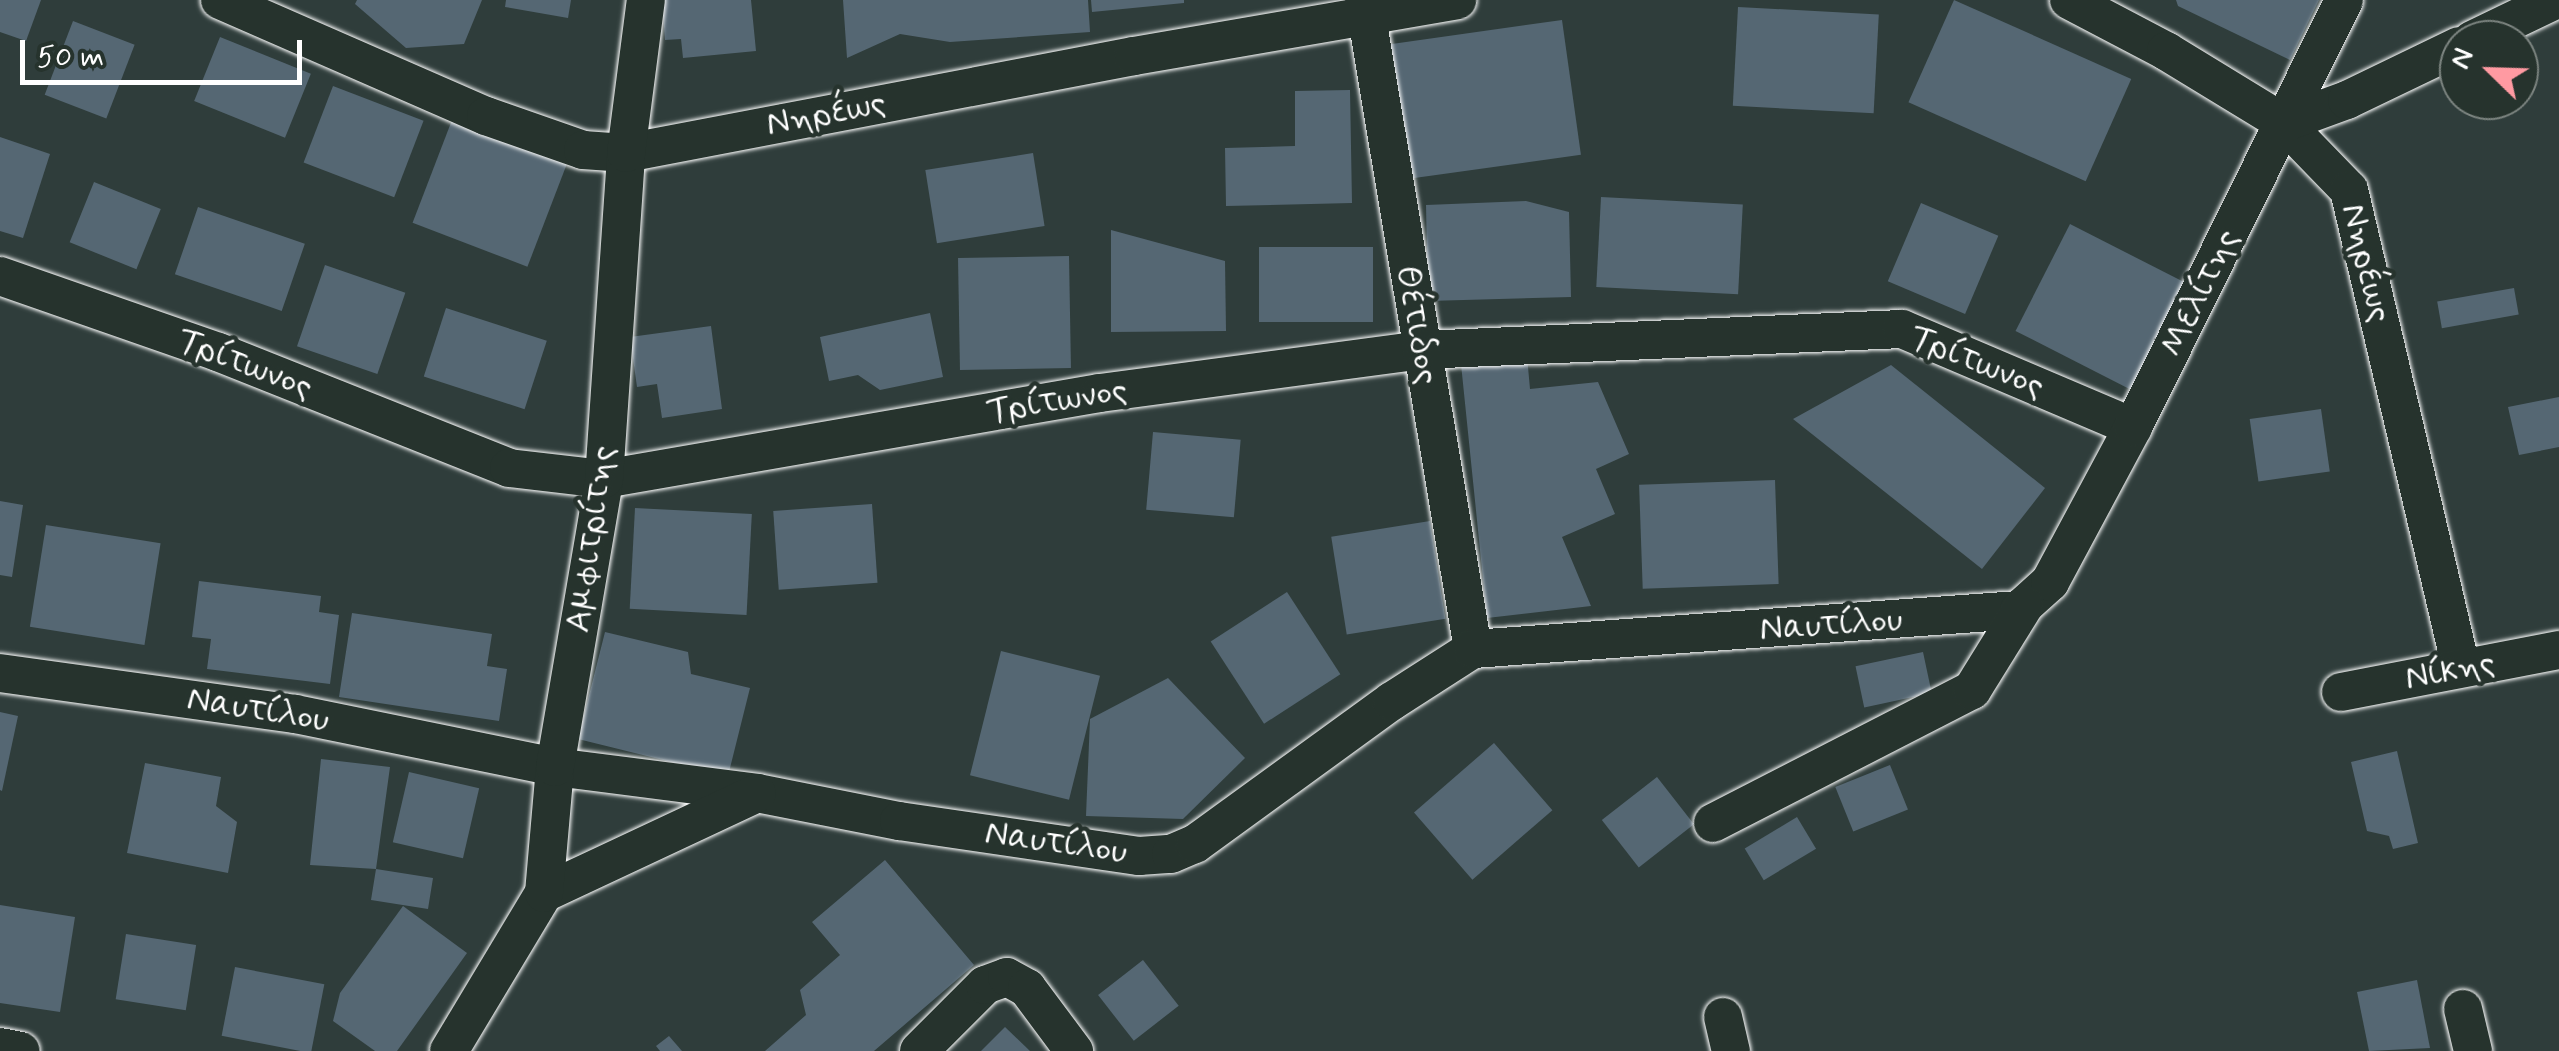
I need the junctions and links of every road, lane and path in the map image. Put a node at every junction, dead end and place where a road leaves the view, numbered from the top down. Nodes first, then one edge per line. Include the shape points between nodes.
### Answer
1 (220, 0) edge
2 (646, 0) edge
3 (1456, 0) edge
4 (2069, 0) edge
5 (2344, 0) edge
6 (2555, 0) edge
7 (1365, 9) edge
8 (2514, 20) edge
9 (2439, 56) edge
10 (2284, 123) junction
11 (626, 153) junction
12 (0, 276) edge
13 (1421, 350) junction
14 (2133, 427) junction
15 (604, 479) junction
16 (2037, 594) junction
17 (1473, 649) junction
18 (2559, 650) edge
19 (2461, 668) junction
20 (0, 673) edge
21 (2341, 692) dead end
22 (555, 766) junction
23 (756, 793) junction
24 (1713, 823) dead end
25 (544, 893) junction
26 (2463, 1009) dead end
27 (0, 1047) edge
28 (21, 1051) edge
29 (449, 1051) edge
30 (919, 1051) edge
31 (1074, 1051) edge
32 (2473, 1051) edge

1 - 11 street, Νηρέως via 486,116 583,150
2 - 11 street, Αμφιτρίτης
3 - 7 street, Νηρέως
4 - 10 street, Νηρέως
5 - 10 street, Μελίτης
6 - 8 street
7 - 11 street, Νηρέως
7 - 13 street, Θέτιδος
9 - 10 street
10 - 14 street, Μελίτης
10 - 19 street, Νηρέως via 2351,194
11 - 15 street, Αμφιτρίτης
12 - 15 street, Τρίτωνος via 218,352 508,468
13 - 14 street, Τρίτωνος via 1908,330
13 - 15 street, Τρίτωνος via 1100,393
13 - 17 street, Θέτιδος
14 - 16 street, Μελίτης
15 - 22 street, Αμφιτρίτης
16 - 17 street, Ναυτίλου via 2007,614
16 - 24 street, Μελίτης via 1972,690
17 - 23 street, Ναυτίλου via 1171,854 1139,856
18 - 19 street, Νίκης
19 - 21 street, Νίκης
20 - 22 street, Ναυτίλου via 295,714
22 - 23 street, Ναυτίλου
22 - 25 street, Αμφιτρίτης
23 - 25 street
25 - 29 street, Αμφιτρίτης
26 - 32 street
27 - 28 street
30 - 31 street via 985,984 1007,976 1027,988

